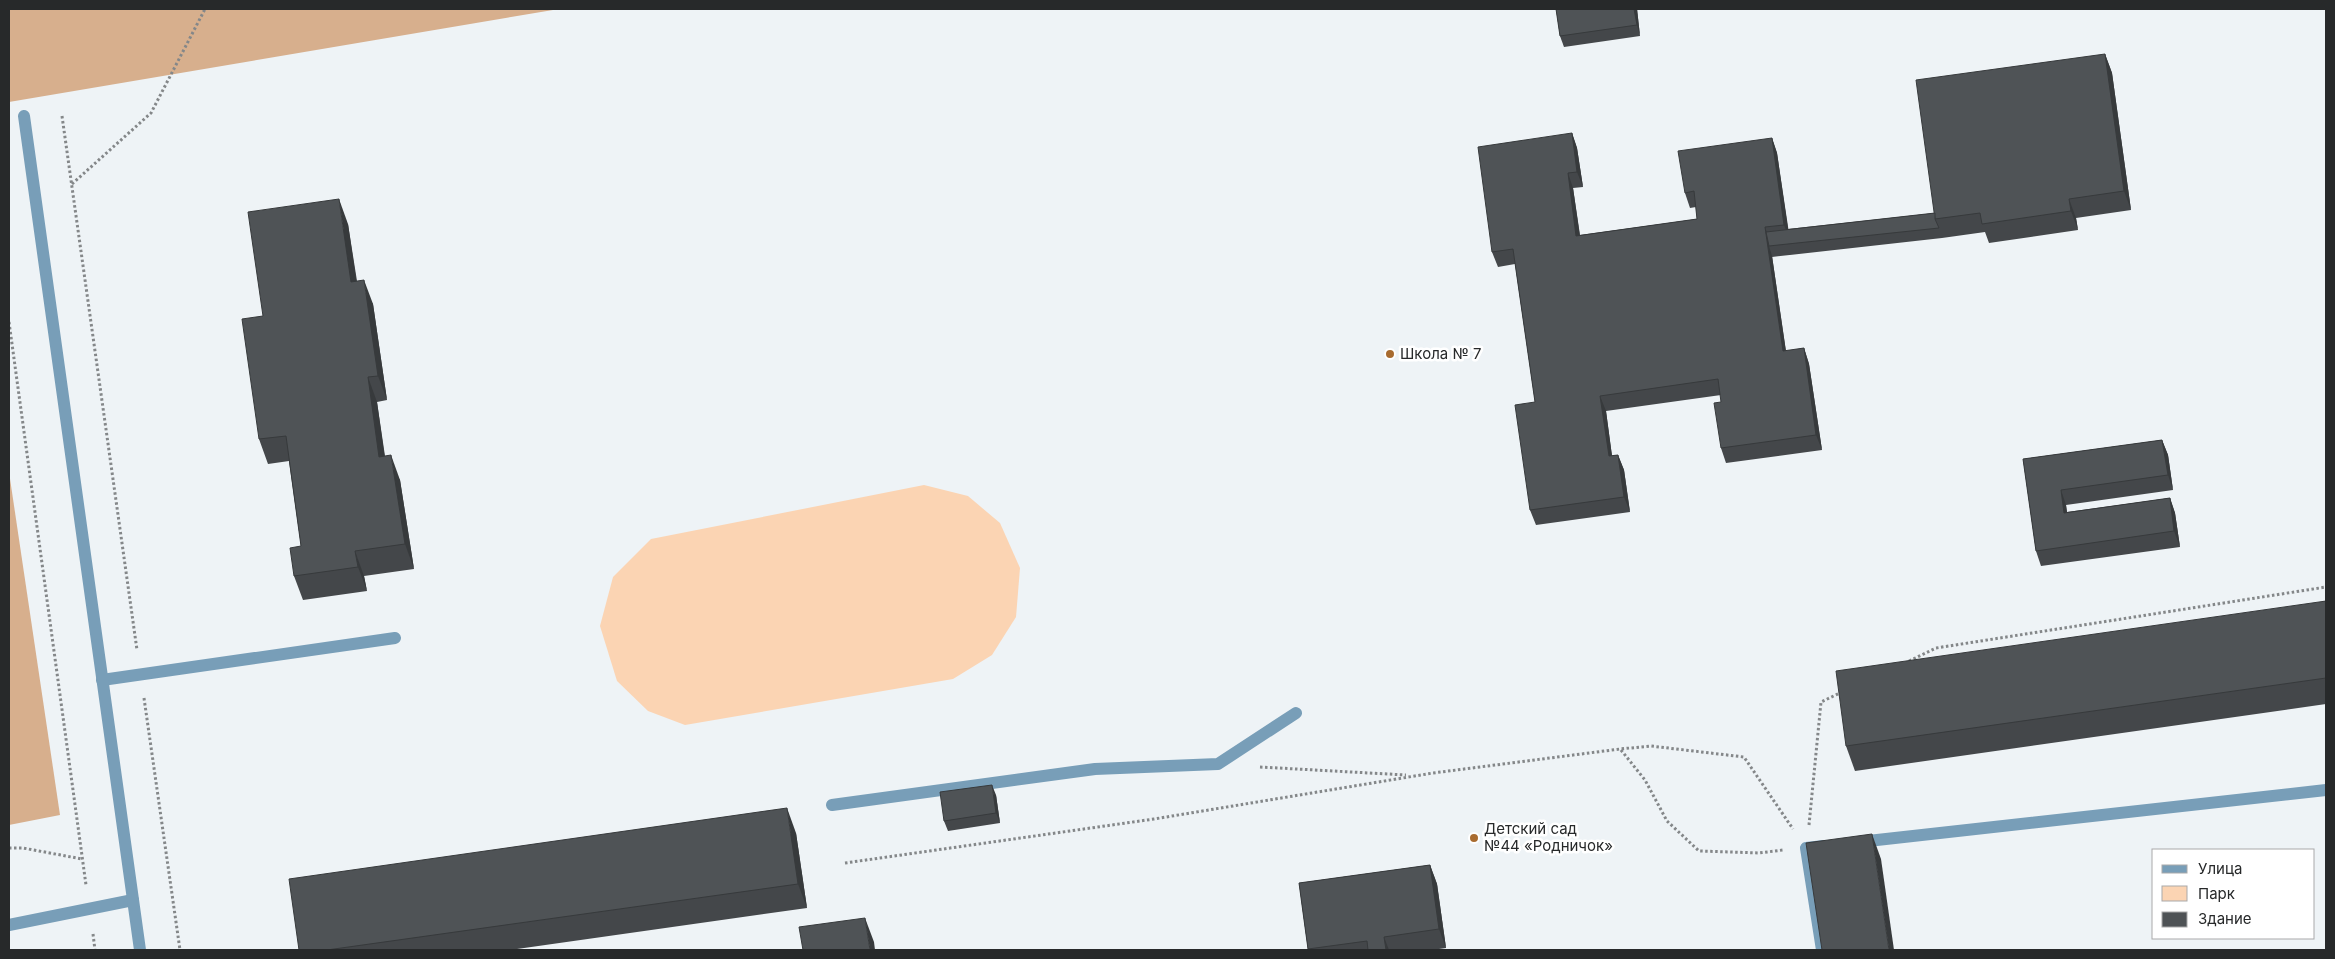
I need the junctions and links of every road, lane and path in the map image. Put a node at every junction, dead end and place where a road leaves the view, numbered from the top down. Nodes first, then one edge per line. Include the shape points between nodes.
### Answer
1 (205, 9) edge
2 (24, 116) dead end
3 (62, 116) dead end
4 (71, 185) junction
5 (9, 322) edge
6 (2326, 587) edge
7 (395, 638) dead end
8 (1901, 665) edge
9 (140, 674) junction
10 (102, 680) junction
11 (1848, 690) edge
12 (1296, 713) dead end
13 (1620, 749) junction
14 (1218, 764) junction
15 (1414, 776) junction
16 (2326, 790) edge
17 (832, 805) dead end
18 (9, 848) edge
19 (1806, 848) junction
20 (82, 859) junction
21 (845, 863) dead end
22 (133, 900) junction
23 (90, 910) junction
24 (9, 925) edge
25 (95, 950) edge
26 (140, 950) edge
27 (180, 950) edge
28 (1822, 950) edge

1 - 4 path via 151,113
2 - 10 street
3 - 4 path
4 - 9 path
5 - 20 path
6 - 8 path via 1936,648
7 - 9 street
9 - 10 street
9 - 27 path
10 - 22 street
11 - 19 path via 1821,702
12 - 14 street
13 - 15 path
13 - 19 path via 1651,746 1744,757
13 - 19 path via 1645,780 1667,821 1699,851 1759,853
14 - 15 path
14 - 17 street via 1095,769
15 - 21 path via 1154,819
16 - 19 street
18 - 20 path
19 - 28 street
20 - 23 path
22 - 23 street
22 - 26 street
23 - 24 street
23 - 25 path

